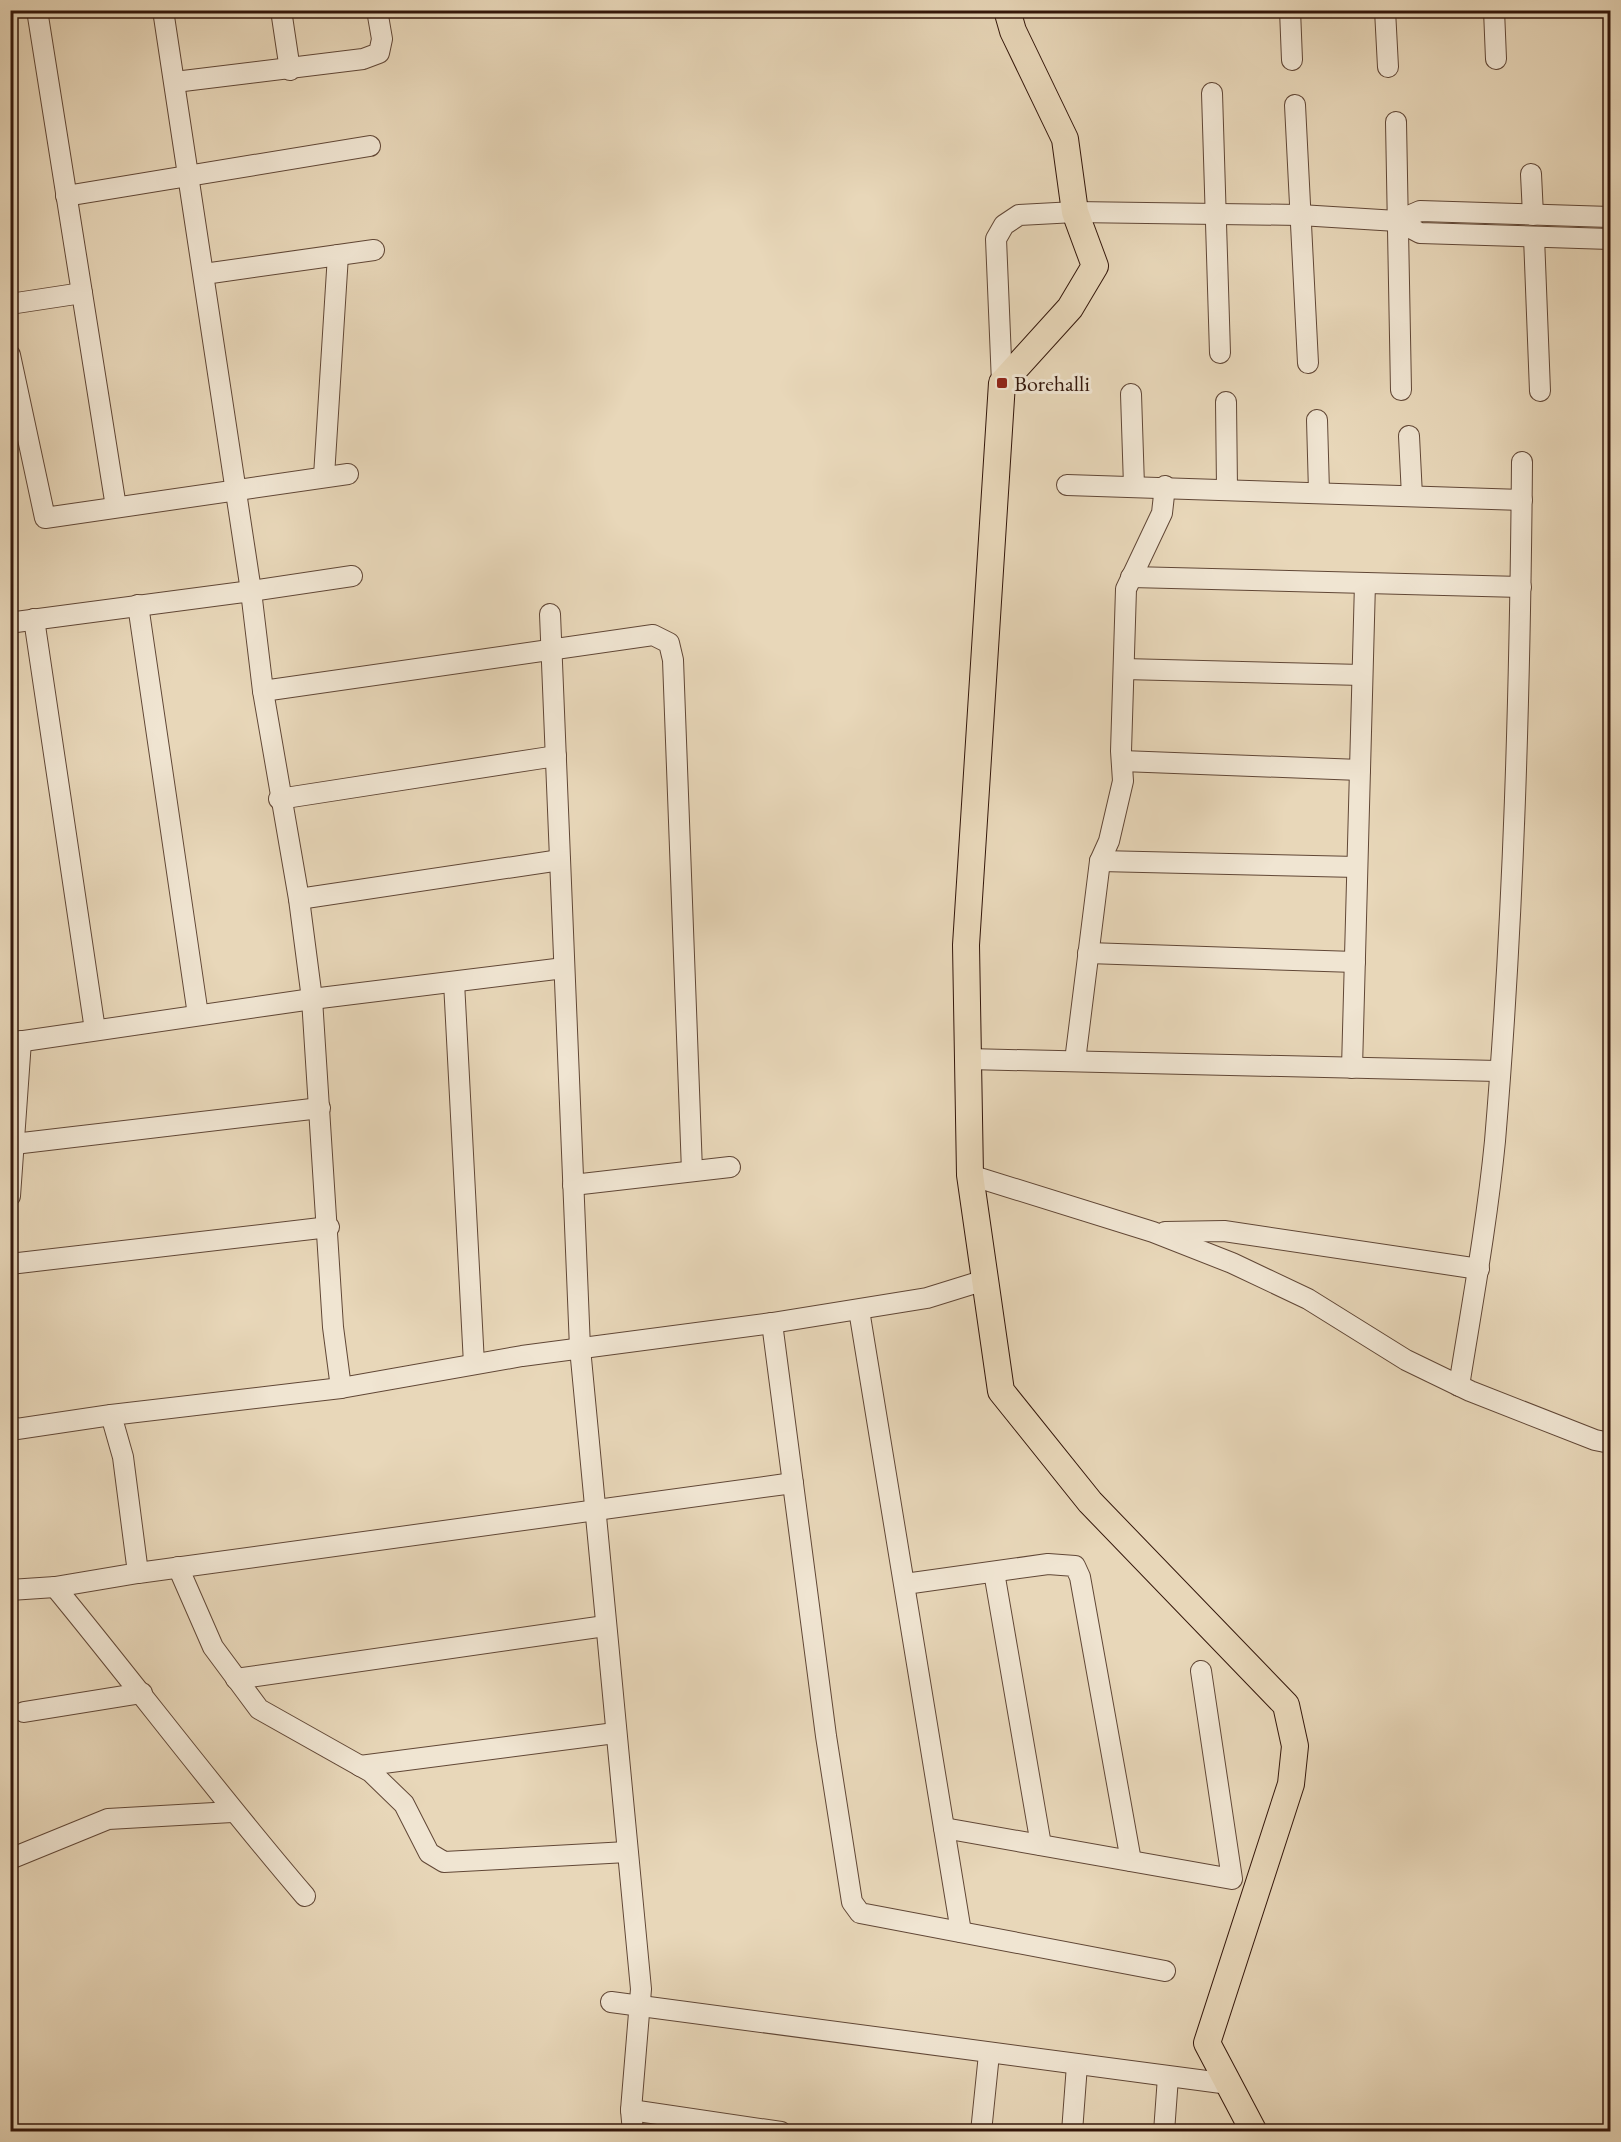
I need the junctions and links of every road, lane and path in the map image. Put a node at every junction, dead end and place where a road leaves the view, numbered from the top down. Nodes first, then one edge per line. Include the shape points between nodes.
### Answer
1 (37, 10) edge
2 (163, 10) edge
3 (281, 10) edge
4 (377, 10) edge
5 (1008, 10) edge
6 (1290, 10) edge
7 (1385, 10) edge
8 (1494, 10) edge
9 (1496, 59) dead end
10 (1292, 60) dead end
11 (1388, 67) dead end
12 (290, 70) junction
13 (175, 82) junction
14 (1212, 93) dead end
15 (1294, 105) dead end
16 (1396, 122) dead end
17 (370, 146) dead end
18 (1531, 174) dead end
19 (190, 175) junction
20 (66, 196) junction
21 (1075, 212) junction
22 (1214, 214) junction
23 (1300, 215) junction
24 (1533, 215) junction
25 (1611, 217) edge
26 (1397, 221) junction
27 (1534, 237) junction
28 (1611, 239) edge
29 (374, 250) dead end
30 (338, 255) junction
31 (204, 274) junction
32 (82, 293) junction
33 (10, 304) edge
34 (1220, 353) dead end
35 (10, 355) edge
36 (1308, 363) dead end
37 (1002, 383) junction
38 (1401, 390) dead end
39 (1540, 391) dead end
40 (1131, 394) dead end
41 (1226, 402) dead end
42 (1317, 420) dead end
43 (1409, 436) dead end
44 (1522, 462) dead end
45 (348, 474) dead end
46 (324, 476) junction
47 (1067, 485) dead end
48 (1134, 486) junction
49 (1165, 486) junction
50 (1227, 488) junction
51 (236, 489) junction
52 (1319, 492) junction
53 (1412, 496) junction
54 (1521, 500) junction
55 (116, 507) junction
56 (352, 576) dead end
57 (1131, 577) junction
58 (1365, 583) junction
59 (1521, 587) junction
60 (251, 591) junction
61 (138, 605) junction
62 (550, 614) dead end
63 (551, 650) junction
64 (1124, 669) junction
65 (1362, 675) junction
66 (263, 691) junction
67 (556, 756) junction
68 (1122, 761) junction
69 (1360, 770) junction
70 (279, 799) junction
71 (560, 860) junction
72 (1100, 861) junction
73 (1357, 867) junction
74 (298, 899) junction
75 (1088, 953) junction
76 (1355, 962) junction
77 (564, 968) junction
78 (454, 982) junction
79 (312, 999) junction
80 (198, 1016) junction
81 (95, 1030) junction
82 (16, 1042) edge
83 (968, 1059) junction
84 (1075, 1061) junction
85 (1352, 1068) junction
86 (1498, 1071) junction
87 (320, 1108) junction
88 (14, 1144) junction
89 (730, 1167) dead end
90 (692, 1171) junction
91 (970, 1175) junction
92 (573, 1185) junction
93 (10, 1196) edge
94 (328, 1227) junction
95 (1153, 1232) junction
96 (10, 1264) edge
97 (1479, 1269) junction
98 (985, 1280) junction
99 (859, 1310) junction
100 (772, 1323) junction
101 (580, 1348) junction
102 (474, 1364) junction
103 (1459, 1386) junction
104 (341, 1388) junction
105 (111, 1415) junction
106 (10, 1425) edge
107 (1611, 1443) edge
108 (793, 1483) junction
109 (595, 1510) junction
110 (178, 1567) junction
111 (994, 1572) junction
112 (138, 1573) junction
113 (905, 1584) junction
114 (55, 1587) junction
115 (10, 1590) edge
116 (605, 1626) junction
117 (1201, 1671) dead end
118 (236, 1679) junction
119 (142, 1693) junction
120 (24, 1712) dead end
121 (615, 1733) junction
122 (360, 1766) junction
123 (232, 1812) junction
124 (944, 1828) junction
125 (1041, 1845) junction
126 (627, 1852) junction
127 (10, 1859) edge
128 (1131, 1861) junction
129 (304, 1896) dead end
130 (961, 1932) junction
131 (1165, 1971) dead end
132 (611, 2002) dead end
133 (638, 2006) junction
134 (989, 2054) junction
135 (1077, 2065) junction
136 (1168, 2077) junction
137 (1228, 2084) junction
138 (631, 2110) junction
139 (633, 2132) edge
140 (781, 2132) edge
141 (981, 2132) edge
142 (1072, 2132) edge
143 (1164, 2132) edge
144 (1254, 2132) edge

1 - 20 street
2 - 13 street
3 - 12 street
4 - 12 street via 382,39 379,53
5 - 21 main road via 1013,31 1065,139
6 - 10 street
7 - 11 street
8 - 9 street
12 - 13 street
13 - 19 street
14 - 22 street
15 - 23 street
16 - 26 street
17 - 19 street
18 - 24 street
19 - 20 street
19 - 31 street
20 - 32 street
21 - 22 street
21 - 37 main road via 1095,266 1070,308
21 - 37 street via 1019,215 999,231 996,239
22 - 23 street
22 - 34 street
23 - 26 street
23 - 36 street
24 - 25 street
24 - 26 street via 1420,212
26 - 27 street via 1420,233
26 - 38 street
27 - 28 street
27 - 39 street
29 - 30 street
30 - 31 street
30 - 46 street
31 - 51 street
32 - 33 street
32 - 55 street
35 - 55 street via 45,518
37 - 83 main road via 966,945
40 - 48 street
41 - 50 street
42 - 52 street
43 - 53 street
44 - 54 street
45 - 46 street
46 - 51 street
47 - 48 street
48 - 49 street
49 - 50 street
49 - 57 street via 1162,513
50 - 52 street
51 - 55 street
51 - 60 street
52 - 53 street
53 - 54 street
54 - 59 street
56 - 60 street
57 - 58 street
57 - 64 street via 1126,589
58 - 59 street
58 - 65 street
59 - 86 street via 1512,885
60 - 61 street
60 - 66 street
61 - 80 street
61 - 81 street via 25,620
62 - 63 street
63 - 66 street
63 - 67 street
63 - 90 street via 653,635 669,643 673,660
64 - 65 street
64 - 68 street
65 - 69 street
66 - 70 street
67 - 70 street
67 - 71 street
68 - 69 street
68 - 72 street via 1117,814
69 - 73 street
70 - 74 street
71 - 74 street
71 - 77 street
72 - 73 street
72 - 75 street
73 - 76 street
74 - 79 street
75 - 76 street
75 - 84 street
76 - 85 street
77 - 78 street
77 - 92 street
78 - 79 street
78 - 102 street
79 - 80 street
79 - 87 street
80 - 81 street
81 - 82 street
82 - 88 street
83 - 84 street
83 - 91 main road
84 - 85 street
85 - 86 street
86 - 97 street
87 - 88 street
87 - 94 street
88 - 93 street
89 - 90 street
90 - 92 street
91 - 95 street
91 - 98 main road
92 - 101 street
94 - 96 street
94 - 104 street via 333,1327
95 - 97 street via 1224,1232
95 - 103 street via 1308,1299 1406,1360
97 - 103 street
98 - 99 street via 927,1299
98 - 137 main road via 1001,1391 1090,1502 1286,1705 1295,1746 1291,1784 1207,2043
99 - 100 street
99 - 113 street
100 - 101 street
100 - 108 street
101 - 102 street
101 - 109 street
102 - 104 street
103 - 107 street
104 - 105 street
105 - 106 street via 17,1429
105 - 112 street via 123,1457
108 - 109 street
108 - 130 street via 852,1902 860,1913
109 - 110 street
109 - 116 street
110 - 112 street
110 - 118 street via 213,1647
111 - 113 street
111 - 125 street
111 - 128 street via 1062,1564 1074,1566 1080,1577
112 - 114 street
113 - 124 street
114 - 115 street
114 - 119 street
116 - 118 street
116 - 121 street
117 - 128 street via 1232,1879
118 - 122 street via 259,1709
119 - 120 street
119 - 123 street
121 - 122 street
121 - 126 street
122 - 126 street via 405,1804 429,1852 444,1862
123 - 127 street via 108,1819
123 - 129 street
124 - 125 street
124 - 130 street
125 - 128 street
126 - 133 street via 641,1989
130 - 131 street
132 - 133 street
133 - 134 street
133 - 138 street
134 - 135 street
134 - 141 street
135 - 136 street
135 - 142 street
136 - 137 street
136 - 143 street
137 - 144 main road
138 - 139 street
138 - 140 street

